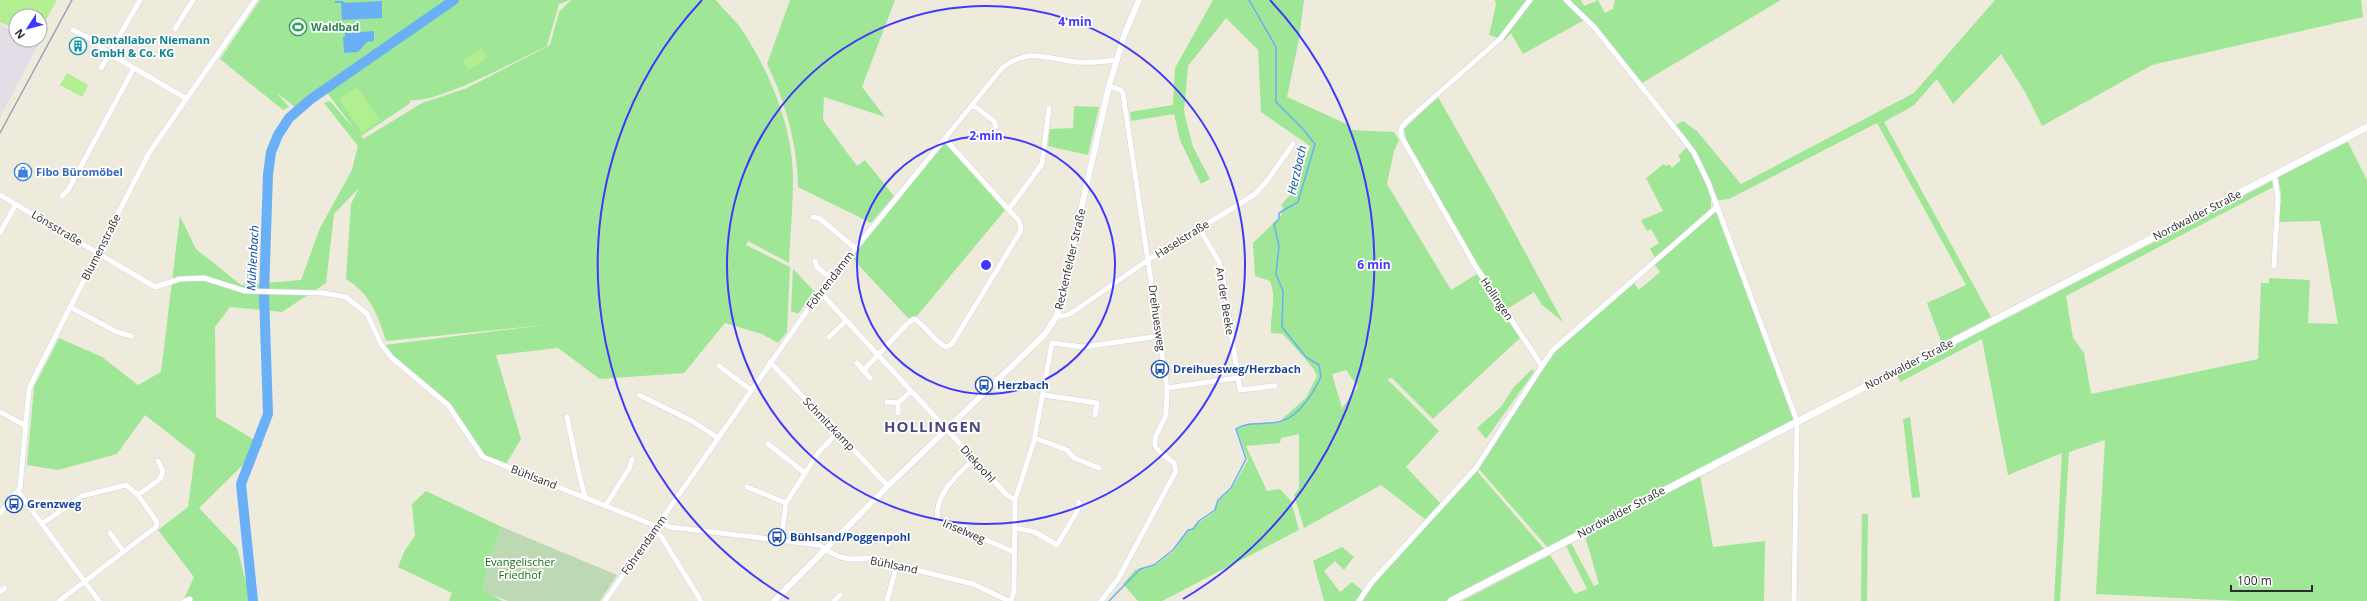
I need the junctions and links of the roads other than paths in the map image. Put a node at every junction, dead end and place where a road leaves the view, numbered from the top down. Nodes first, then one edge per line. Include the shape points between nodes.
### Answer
1 (140, 0) edge
2 (193, 0) edge
3 (255, 0) edge
4 (1139, 0) edge
5 (1530, 0) edge
6 (1566, 0) edge
7 (175, 29) dead end
8 (73, 30) dead end
9 (110, 54) junction
10 (1116, 60) junction
11 (101, 68) dead end
12 (134, 68) junction
13 (1109, 86) junction
14 (187, 99) junction
15 (973, 105) junction
16 (1049, 108) dead end
17 (996, 127) dead end
18 (2367, 127) edge
19 (945, 140) junction
20 (1293, 144) dead end
21 (2274, 175) junction
22 (0, 195) edge
23 (62, 196) dead end
24 (16, 204) junction
25 (1717, 207) junction
26 (1009, 209) junction
27 (813, 217) dead end
28 (1199, 228) junction
29 (0, 233) edge
30 (855, 248) junction
31 (98, 253) junction
32 (1148, 260) junction
33 (815, 261) dead end
34 (2274, 266) dead end
35 (831, 278) junction
36 (820, 292) junction
37 (70, 307) junction
38 (1057, 316) junction
39 (846, 321) junction
40 (130, 336) dead end
41 (1159, 336) junction
42 (829, 337) dead end
43 (879, 356) junction
44 (770, 362) junction
45 (857, 363) dead end
46 (719, 366) dead end
47 (1542, 366) junction
48 (864, 370) junction
49 (870, 378) dead end
50 (1237, 378) junction
51 (1275, 386) dead end
52 (1167, 388) junction
53 (751, 390) junction
54 (911, 391) junction
55 (1044, 394) junction
56 (639, 395) dead end
57 (887, 402) dead end
58 (898, 403) junction
59 (0, 412) edge
60 (898, 413) dead end
61 (1095, 415) dead end
62 (567, 417) dead end
63 (1797, 421) junction
64 (26, 426) junction
65 (947, 430) junction
66 (837, 433) junction
67 (718, 438) junction
68 (1035, 438) junction
69 (768, 444) dead end
70 (483, 457) joint
71 (632, 459) dead end
72 (974, 459) junction
73 (158, 461) dead end
74 (1099, 468) dead end
75 (805, 473) junction
76 (888, 486) junction
77 (747, 487) dead end
78 (19, 493) junction
79 (138, 495) junction
80 (585, 496) junction
81 (1015, 500) junction
82 (1079, 502) dead end
83 (786, 503) junction
84 (606, 505) junction
85 (0, 513) edge
86 (43, 523) junction
87 (656, 526) junction
88 (1015, 528) junction
89 (110, 533) dead end
90 (781, 541) junction
91 (825, 549) junction
92 (124, 552) junction
93 (1014, 552) junction
94 (897, 564) junction
95 (85, 582) junction
96 (840, 594) dead end
97 (190, 600) dead end
98 (608, 600) edge
99 (59, 601) edge
100 (99, 601) edge
101 (184, 601) edge
102 (701, 601) edge
103 (774, 601) edge
104 (834, 601) edge
105 (887, 601) edge
106 (1010, 601) edge
107 (1101, 601) edge
108 (1359, 601) edge
109 (1451, 601) edge
110 (1794, 601) edge

1 - 9 street
2 - 7 street
3 - 14 street, Blumenstraße
4 - 10 street, Reckenfelder Straße
5 - 47 street, Hollingen via 1501,38 1407,122 1402,128 1401,136 1476,267
6 - 25 street via 1594,27 1686,141 1702,168
8 - 9 street
9 - 11 street
9 - 12 street
10 - 13 street, Reckenfelder Straße
10 - 15 street, Föhrendamm via 1080,62 1035,54 1014,59 1003,66
12 - 14 street
12 - 23 street via 68,190
13 - 32 street, Dreihuesweg via 1121,90 1123,94
13 - 38 street, Reckenfelder Straße
14 - 31 street, Blumenstraße via 149,153
15 - 17 street via 994,121
15 - 19 street, Föhrendamm
16 - 26 street via 1042,164
18 - 21 main road, Nordwalder Straße
19 - 26 street
19 - 30 street, Föhrendamm
20 - 28 street, Haselstraße via 1254,195
21 - 34 street via 2278,197
21 - 63 main road, Nordwalder Straße
22 - 24 street, Lönsstraße
24 - 29 street
24 - 31 street, Lönsstraße
25 - 47 street via 1553,350
25 - 63 street
26 - 43 street via 1019,221 1020,232 952,344 946,347 940,344 920,322 914,320 908,323
27 - 30 street via 819,218
28 - 32 street, Haselstraße
28 - 50 street, An der Beeke via 1219,262 1222,273
30 - 35 street, Föhrendamm
31 - 37 street, Blumenstraße
31 - 70 street, Lönsstraße via 155,287 180,279 204,278 245,291 336,294 357,304 367,314 386,352 442,398
32 - 38 street, Haselstraße via 1070,314
32 - 41 street, Dreihuesweg
33 - 35 street via 817,267
35 - 36 street, Föhrendamm
36 - 39 street, Diekpohl
36 - 44 street, Föhrendamm
37 - 40 street via 117,332
37 - 64 street, Blumenstraße via 29,389
38 - 65 street, Reckenfelder Straße via 1044,335
39 - 42 street
39 - 43 street, Diekpohl
41 - 52 street, Dreihuesweg
41 - 55 street via 1083,347 1052,343
43 - 48 street
43 - 54 street, Diekpohl
44 - 53 street, Föhrendamm
44 - 66 street, Schmitzkamp
45 - 48 street
46 - 53 street
47 - 108 street via 1476,468 1372,582
48 - 49 street
50 - 51 street via 1240,390
50 - 52 street
52 - 107 street, Dreihuesweg via 1166,415 1155,438 1155,446 1174,464 1176,471 1118,578
53 - 67 street, Föhrendamm
54 - 58 street
54 - 65 street, Diekpohl
55 - 61 street via 1097,403
55 - 68 street
56 - 67 street via 692,421
57 - 58 street
58 - 60 street
59 - 64 street
62 - 80 street via 576,454 576,466
63 - 109 main road, Nordwalder Straße
63 - 110 street
64 - 78 street, Blumenstraße
65 - 72 street, Diekpohl
65 - 76 street, Reckenfelder Straße
66 - 75 street via 821,449
66 - 76 street, Schmitzkamp
67 - 87 street, Föhrendamm
68 - 74 street via 1066,450 1074,458
68 - 81 street
69 - 75 street
70 - 80 street, Bühlsand
71 - 84 street via 630,467
72 - 81 street, Diekpohl via 1007,495
72 - 93 street, Inselweg via 948,487 936,512 938,519
73 - 79 street via 163,470 160,479
75 - 83 street
76 - 91 street, Reckenfelder Straße
77 - 83 street
78 - 85 street
78 - 86 street
79 - 86 street via 126,485 82,496
79 - 92 street via 155,518 156,527
80 - 84 street, Bühlsand
81 - 88 street
82 - 88 street via 1078,510 1057,545 1035,532
83 - 90 street
84 - 87 street, Bühlsand
86 - 95 street
87 - 90 street, Bühlsand
87 - 98 street, Föhrendamm
87 - 102 street
88 - 93 street
89 - 92 street
90 - 91 street, Bühlsand via 819,545
91 - 94 street, Bühlsand via 834,555 854,561 868,558
91 - 103 street, Reckenfelder Straße
92 - 95 street
93 - 106 street via 1014,591
94 - 105 street
94 - 106 street, Bühlsand via 973,584
95 - 99 street
95 - 100 street
96 - 104 street
97 - 101 street

